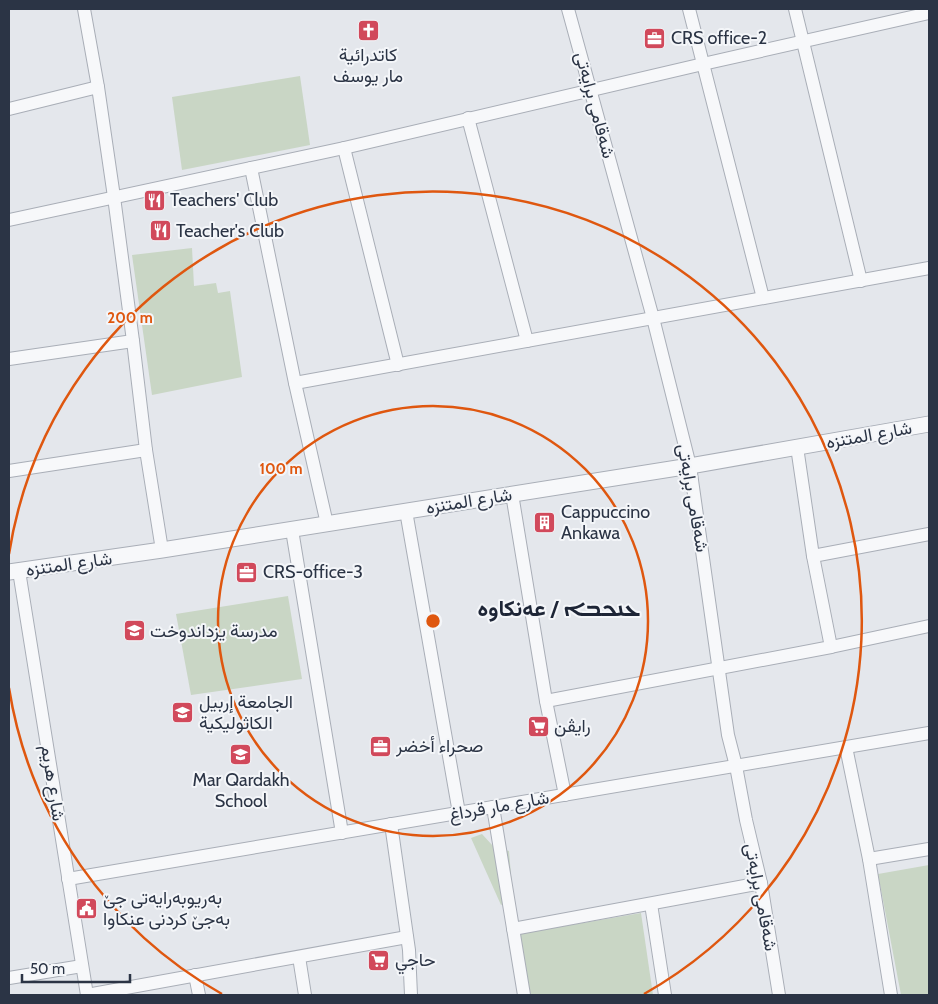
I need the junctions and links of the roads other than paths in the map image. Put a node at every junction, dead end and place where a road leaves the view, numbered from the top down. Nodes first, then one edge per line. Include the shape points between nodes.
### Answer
1 (84, 9) edge
2 (568, 9) edge
3 (689, 9) edge
4 (795, 9) edge
5 (929, 11) edge
6 (803, 41) junction
7 (703, 64) junction
8 (98, 87) junction
9 (590, 90) junction
10 (9, 109) edge
11 (468, 118) junction
12 (344, 148) junction
13 (251, 168) junction
14 (114, 197) junction
15 (9, 220) edge
16 (929, 268) edge
17 (861, 281) junction
18 (763, 298) junction
19 (653, 318) junction
20 (133, 341) junction
21 (527, 341) junction
22 (9, 359) edge
23 (398, 365) junction
24 (295, 383) junction
25 (929, 424) edge
26 (797, 447) junction
27 (146, 450) junction
28 (690, 466) junction
29 (9, 471) edge
30 (512, 494) junction
31 (406, 511) junction
32 (326, 524) junction
33 (292, 530) junction
34 (929, 534) edge
35 (162, 550) junction
36 (813, 556) junction
37 (14, 572) edge
38 (929, 626) edge
39 (831, 646) junction
40 (718, 668) junction
41 (546, 701) junction
42 (929, 733) edge
43 (846, 747) junction
44 (736, 766) junction
45 (565, 795) junction
46 (493, 807) junction
47 (459, 813) junction
48 (391, 824) junction
49 (342, 832) junction
50 (929, 849) edge
51 (868, 859) junction
52 (68, 879) junction
53 (761, 883) junction
54 (651, 904) junction
55 (513, 929) junction
56 (407, 937) junction
57 (299, 957) junction
58 (82, 966) junction
59 (196, 975) junction
60 (9, 978) edge
61 (87, 995) edge
62 (199, 995) edge
63 (306, 995) edge
64 (411, 995) edge
65 (524, 995) edge
66 (664, 995) edge
67 (779, 995) edge
68 (891, 995) edge

1 - 8 street
2 - 9 street, شەقامی برایەتی
3 - 7 street
4 - 6 street
5 - 6 street
6 - 7 street
6 - 17 street
7 - 9 street
7 - 18 street
8 - 10 street
8 - 14 street
9 - 11 street
9 - 19 street, شەقامی برایەتی
11 - 12 street
11 - 21 street
12 - 13 street
12 - 23 street
13 - 14 street
13 - 24 street
14 - 15 street
14 - 20 street
16 - 17 street
17 - 18 street
18 - 19 street
19 - 21 street
19 - 28 street, شەقامی برایەتی
20 - 22 street
20 - 27 street
21 - 23 street
23 - 24 street
24 - 32 street
25 - 26 street, شارع المتنزه
26 - 28 street, شارع المتنزه
26 - 36 street
27 - 29 street
27 - 35 street
28 - 30 street, شارع المتنزه
28 - 40 street, شەقامی برایەتی
30 - 31 street, شارع المتنزه
30 - 41 street
31 - 32 street, شارع المتنزه
31 - 47 street
32 - 33 street, شارع المتنزه
33 - 35 street, شارع المتنزه
33 - 49 street
34 - 36 street
35 - 37 street, شارع المتنزه
36 - 39 street
37 - 52 street, شارع هريم
38 - 39 street
39 - 40 street
40 - 41 street
40 - 44 street, شەقامی برایەتی
41 - 45 street
42 - 43 street, شارع مار قرداغ
43 - 44 street, شارع مار قرداغ
43 - 51 street
44 - 45 street, شارع مار قرداغ
44 - 53 street, شەقامی برایەتی
45 - 46 street, شارع مار قرداغ
46 - 47 street, شارع مار قرداغ
46 - 55 street
47 - 48 street, شارع مار قرداغ
48 - 49 street, شارع مار قرداغ
48 - 56 street
49 - 52 street, شارع مار قرداغ
50 - 51 street
51 - 68 street
52 - 58 street, شارع هريم
53 - 54 street
53 - 67 street, شەقامی برایەتی
54 - 55 street
54 - 66 street
55 - 65 street
56 - 57 street
56 - 64 street
57 - 59 street
57 - 63 street
58 - 60 street
58 - 61 street, شارع هريم
59 - 61 street
59 - 62 street

